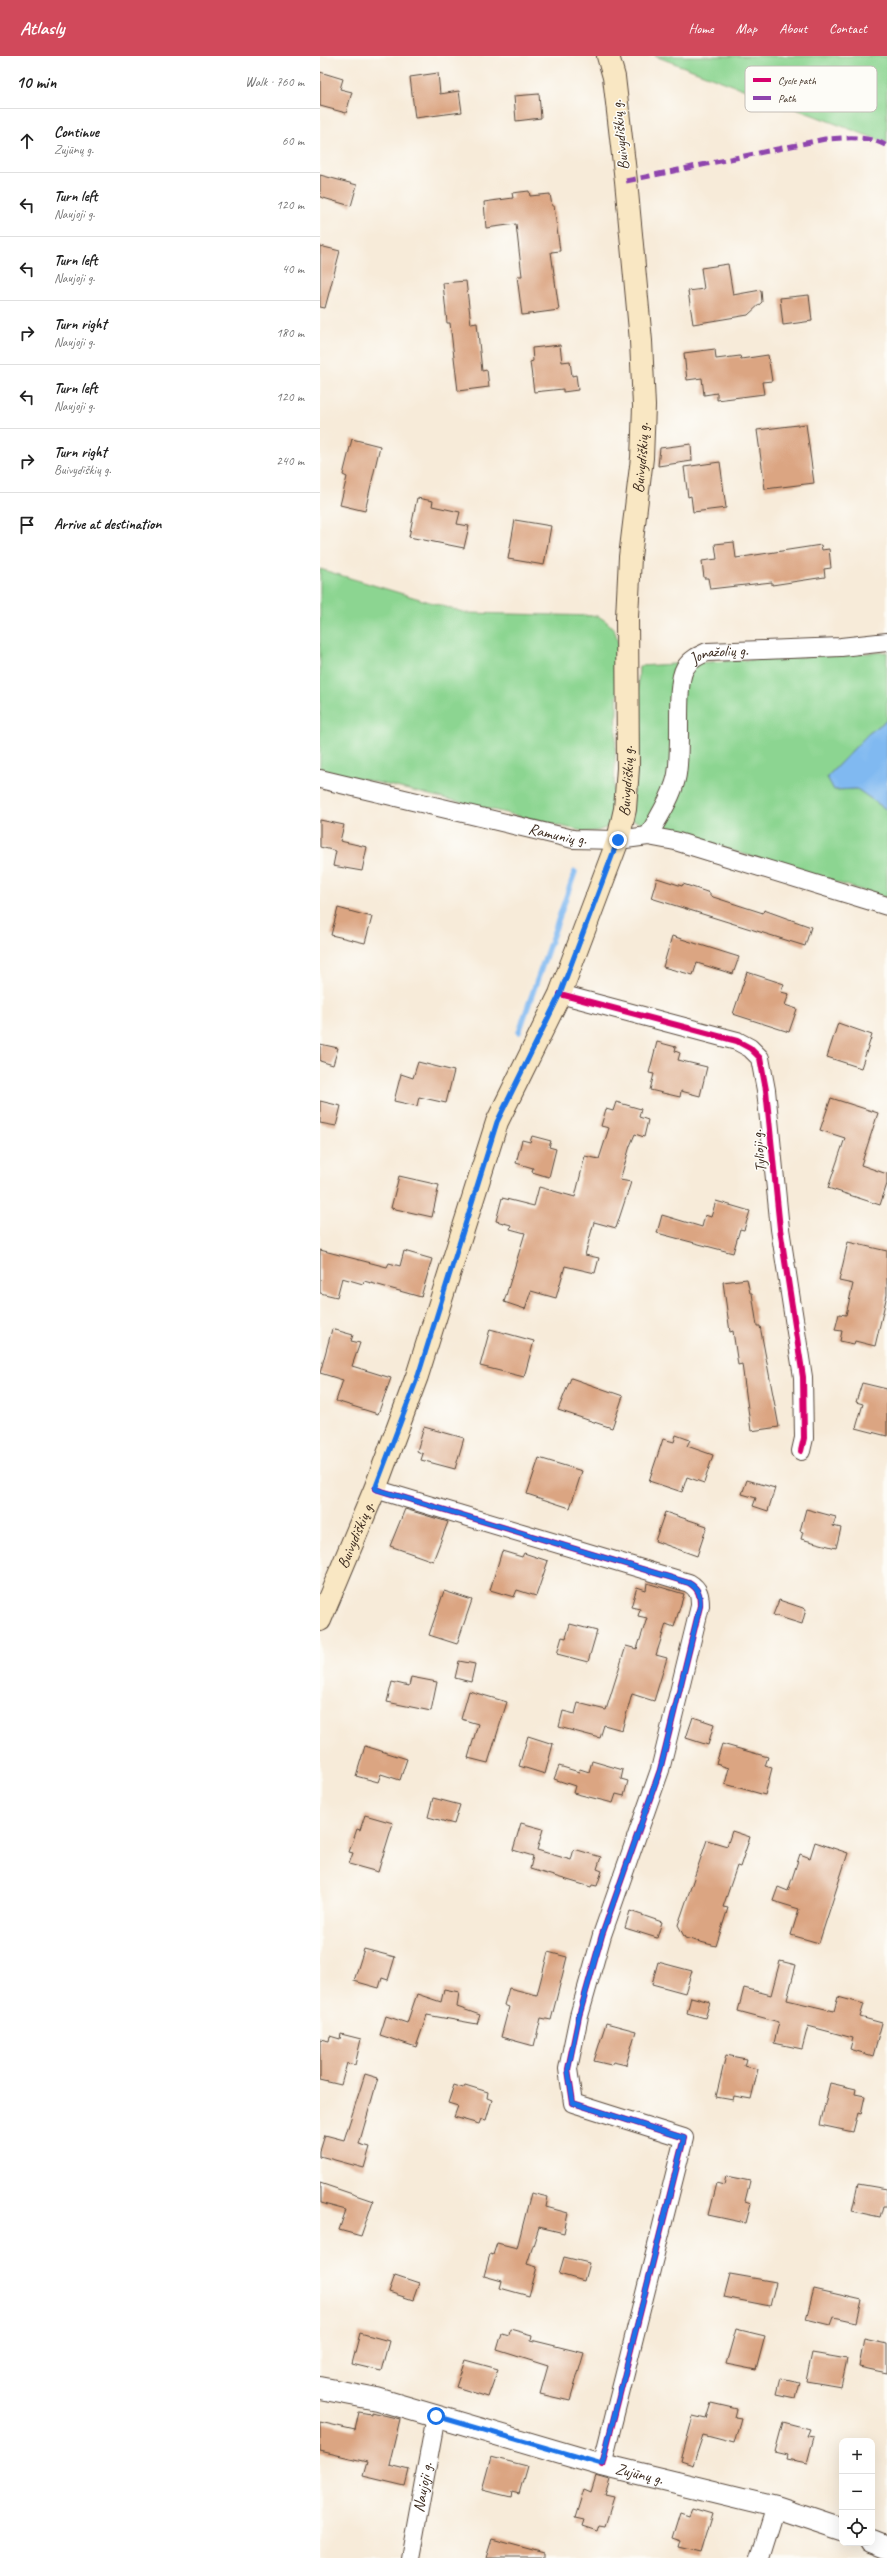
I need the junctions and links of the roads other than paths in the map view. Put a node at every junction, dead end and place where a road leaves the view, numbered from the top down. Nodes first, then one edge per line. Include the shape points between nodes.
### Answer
1 (608, 56) edge
2 (887, 642) edge
3 (320, 779) edge
4 (648, 836) junction
5 (618, 840) junction
6 (887, 906) edge
7 (560, 994) junction
8 (801, 1451) dead end
9 (375, 1489) junction
10 (320, 1620) edge
11 (320, 2388) edge
12 (436, 2416) junction
13 (602, 2464) junction
14 (776, 2507) junction
15 (839, 2528) edge
16 (875, 2542) edge
17 (887, 2547) edge
18 (410, 2558) edge
19 (760, 2558) edge

1 - 5 main road, Buivydiškių g. via 614,77 626,189 641,341 644,406 642,458 630,557 627,617 628,768
2 - 4 street, Jonažolių g. via 840,647 707,652 694,657 684,668 681,683 680,754 676,780
3 - 5 street, Ramunių g. via 573,839
4 - 5 street, Ramunių g.
4 - 6 street, Ramunių g. via 675,841
5 - 7 main road, Buivydiškių g.
7 - 8 street, Tylioji g. via 737,1041 750,1048 760,1058 766,1090 780,1229 804,1377 804,1438
7 - 9 main road, Buivydiškių g. via 497,1122 418,1376
9 - 10 main road, Buivydiškių g.
9 - 13 street via 689,1583 697,1588 700,1596 700,1606 660,1770 602,1935 579,2016 568,2070 573,2103 684,2138
11 - 12 street, Zujūnų g. via 377,2399
12 - 13 street, Zujūnų g.
12 - 18 street, Naujoji g.
13 - 14 street, Zujūnų g.
14 - 15 street, Zujūnų g.
14 - 19 street
16 - 17 street

